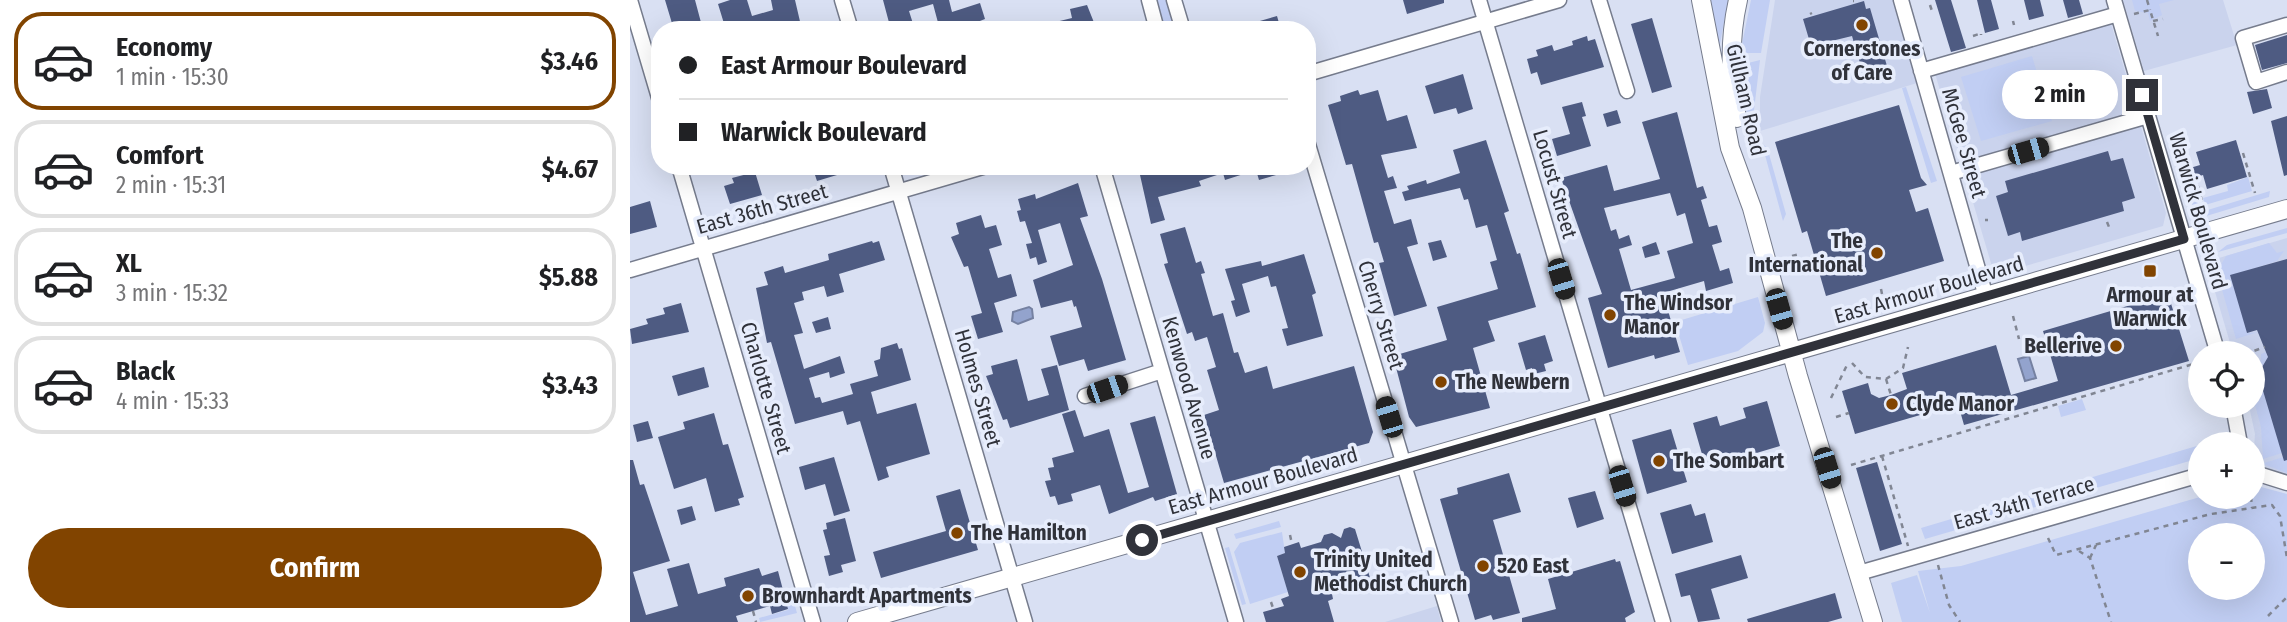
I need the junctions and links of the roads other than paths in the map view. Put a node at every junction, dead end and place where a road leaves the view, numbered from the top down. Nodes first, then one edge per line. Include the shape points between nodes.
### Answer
1 (630, 0) edge
2 (842, 0) edge
3 (1149, 0) edge
4 (1174, 0) edge
5 (1479, 0) edge
6 (1559, 0) edge
7 (1599, 0) edge
8 (1701, 0) edge
9 (1738, 0) edge
10 (1900, 0) edge
11 (2116, 7) edge
12 (848, 21) edge
13 (1155, 21) edge
14 (1180, 21) edge
15 (1485, 21) junction
16 (2287, 25) edge
17 (651, 71) edge
18 (1316, 71) edge
19 (1921, 71) junction
20 (2287, 72) edge
21 (1627, 91) dead end
22 (2148, 116) junction
23 (1316, 171) edge
24 (1951, 173) junction
25 (682, 175) edge
26 (894, 175) edge
27 (954, 175) edge
28 (1105, 175) edge
29 (898, 191) junction
30 (1752, 208) junction
31 (2287, 209) edge
32 (2184, 239) junction
33 (703, 248) junction
34 (630, 270) edge
35 (1986, 297) junction
36 (2214, 341) edge
37 (1792, 354) junction
38 (1162, 371) junction
39 (1085, 397) dead end
40 (1599, 409) junction
41 (1404, 464) junction
42 (2265, 476) edge
43 (2188, 478) edge
44 (2287, 483) edge
45 (1206, 522) junction
46 (1859, 573) junction
47 (1011, 578) junction
48 (813, 622) edge
49 (857, 622) edge
50 (1025, 622) edge
51 (1237, 622) edge
52 (1451, 622) edge
53 (1663, 622) edge
54 (1873, 622) edge

1 - 17 street
2 - 12 street
3 - 13 street
4 - 14 street
5 - 15 street, Locust Street
6 - 15 street
7 - 21 street
8 - 30 main road, Gillham Road via 1730,148
9 - 30 main road, Gillham Road via 1732,26 1732,70
10 - 19 street, McGee Street
11 - 19 street
11 - 22 street, Warwick Boulevard
15 - 18 street
15 - 40 street, Locust Street
16 - 20 street via 2243,38 2256,82
19 - 24 street, McGee Street
22 - 24 street
22 - 32 street, Warwick Boulevard
23 - 41 street, Cherry Street
24 - 35 street, McGee Street
25 - 33 street, Charlotte Street
26 - 29 street, Holmes Street
27 - 29 street, East 36th Street
28 - 38 street, Kenwood Avenue
29 - 33 street, East 36th Street
29 - 47 street, Holmes Street
30 - 37 main road, Gillham Road
31 - 32 main road, East Armour Boulevard
32 - 35 main road, East Armour Boulevard
32 - 36 street, Warwick Boulevard
33 - 34 street, East 36th Street
33 - 48 street, Charlotte Street
35 - 37 main road, East Armour Boulevard
37 - 40 main road, East Armour Boulevard
37 - 46 main road, Gillham Road
38 - 39 street
38 - 45 street, Kenwood Avenue
40 - 41 main road, East Armour Boulevard
40 - 53 street, Locust Street
41 - 45 main road, East Armour Boulevard
41 - 52 street, Cherry Street
42 - 44 street
43 - 46 street, East 34th Terrace
45 - 47 main road, East Armour Boulevard
45 - 51 street, Kenwood Avenue
46 - 54 main road, Gillham Road
47 - 49 main road, East Armour Boulevard
47 - 50 street, Holmes Street

